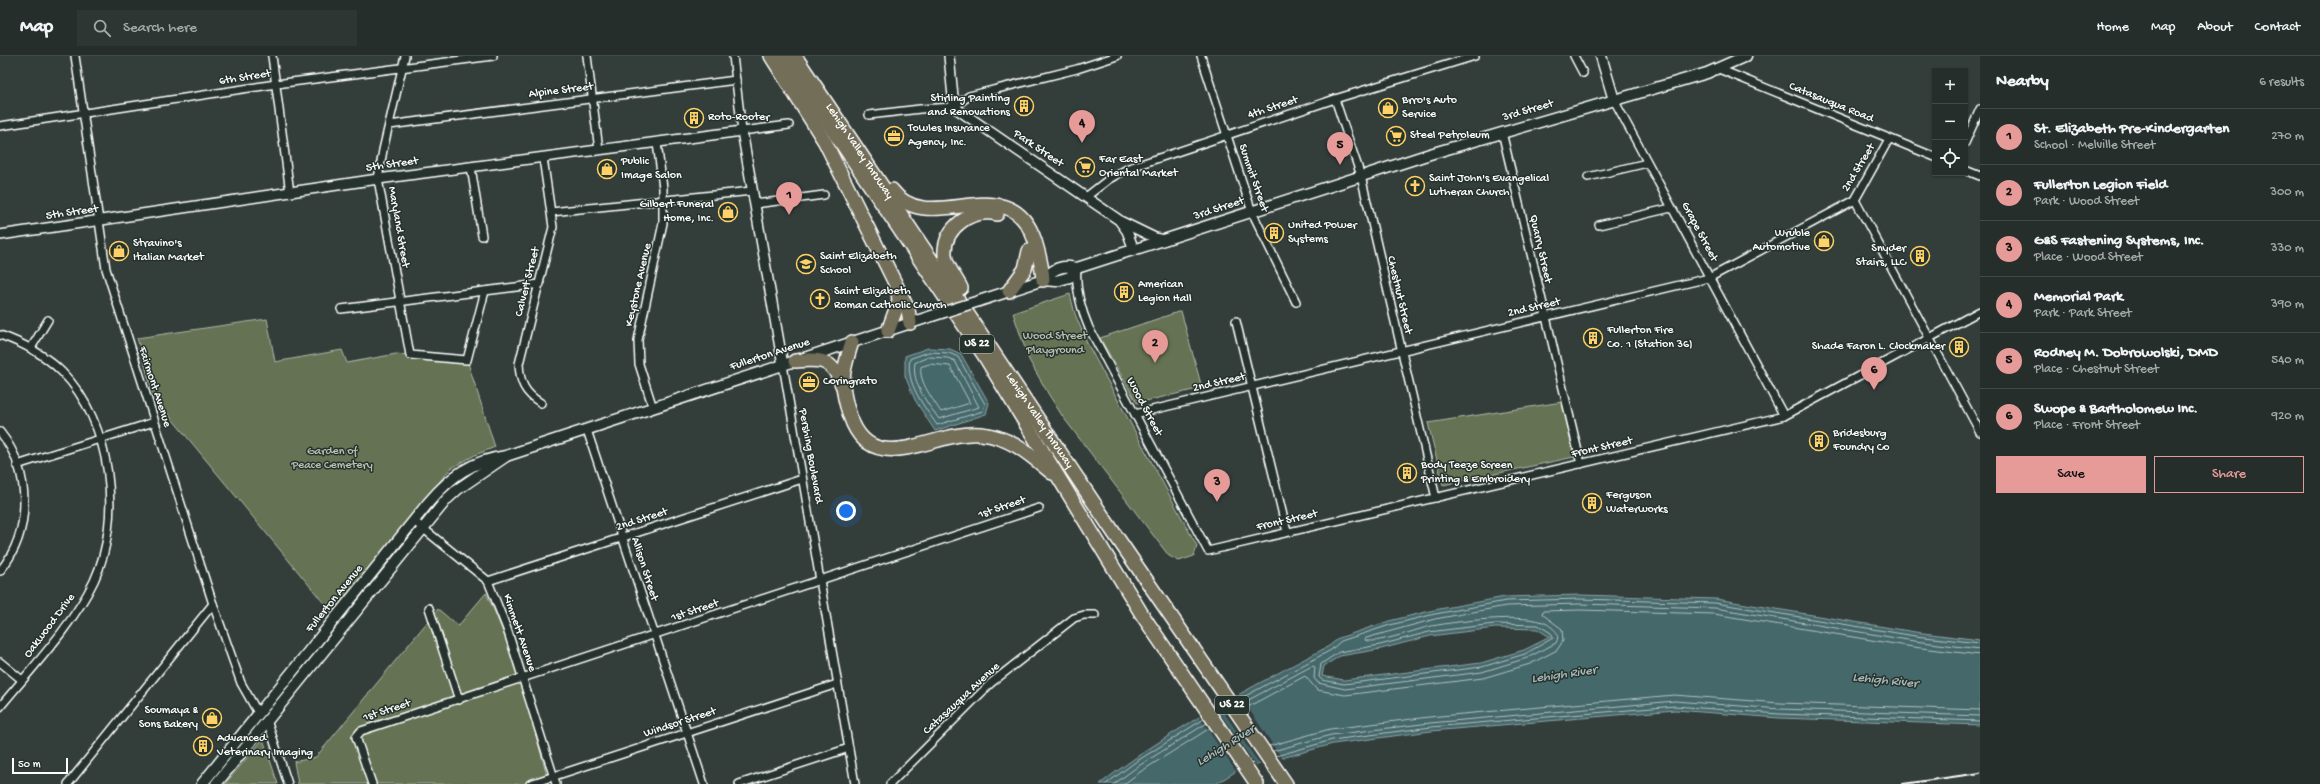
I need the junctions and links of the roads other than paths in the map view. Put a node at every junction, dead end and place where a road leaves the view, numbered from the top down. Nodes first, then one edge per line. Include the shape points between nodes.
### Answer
1 (75, 56) edge
2 (272, 56) edge
3 (405, 56) edge
4 (493, 56) edge
5 (586, 56) edge
6 (733, 56) edge
7 (771, 56) edge
8 (783, 56) edge
9 (795, 56) edge
10 (949, 56) edge
11 (1117, 56) edge
12 (1201, 56) edge
13 (1475, 56) edge
14 (1574, 56) edge
15 (1601, 56) edge
16 (1746, 56) edge
17 (403, 68) junction
18 (1718, 69) junction
19 (1582, 73) dead end
20 (736, 80) junction
21 (276, 84) junction
22 (823, 94) junction
23 (592, 98) junction
24 (1335, 99) junction
25 (1614, 100) junction
26 (954, 107) junction
27 (1980, 108) edge
28 (83, 113) junction
29 (869, 115) dead end
30 (389, 124) junction
31 (789, 125) dead end
32 (0, 126) edge
33 (742, 131) junction
34 (1502, 132) junction
35 (1226, 135) junction
36 (1889, 139) junction
37 (1967, 140) edge
38 (657, 142) junction
39 (599, 150) junction
40 (1932, 156) edge
41 (543, 158) junction
42 (1647, 163) junction
43 (471, 167) junction
44 (1968, 171) edge
45 (1360, 176) junction
46 (1980, 176) edge
47 (1588, 177) dead end
48 (378, 179) junction
49 (752, 191) junction
50 (290, 193) junction
51 (824, 195) dead end
52 (1086, 197) junction
53 (1855, 200) junction
54 (664, 202) junction
55 (755, 204) junction
56 (1672, 208) junction
57 (551, 212) junction
58 (1252, 212) junction
59 (1119, 220) junction
60 (98, 221) junction
61 (1599, 225) dead end
62 (0, 235) edge
63 (482, 236) dead end
64 (1166, 240) junction
65 (1134, 250) junction
66 (1029, 251) junction
67 (1077, 268) junction
68 (1709, 278) junction
69 (1043, 280) junction
70 (540, 284) junction
71 (485, 291) junction
72 (898, 291) junction
73 (1009, 291) junction
74 (400, 302) junction
75 (1296, 302) dead end
76 (341, 309) dead end
77 (1980, 311) edge
78 (1545, 317) junction
79 (48, 320) dead end
80 (1236, 321) dead end
81 (910, 323) junction
82 (888, 331) junction
83 (0, 335) edge
84 (1930, 338) junction
85 (852, 342) junction
86 (31, 348) junction
87 (1401, 351) junction
88 (998, 357) junction
89 (789, 363) junction
90 (843, 385) junction
91 (1252, 387) junction
92 (541, 403) dead end
93 (653, 408) junction
94 (1135, 414) junction
95 (1784, 416) junction
96 (154, 422) junction
97 (587, 430) junction
98 (0, 432) edge
99 (1980, 432) edge
100 (99, 439) junction
101 (506, 456) junction
102 (1581, 464) junction
103 (18, 465) junction
104 (802, 479) junction
105 (1062, 483) junction
106 (1436, 498) junction
107 (1039, 508) dead end
108 (414, 521) junction
109 (423, 529) junction
110 (1287, 532) junction
111 (623, 538) junction
112 (1208, 550) joint
113 (0, 571) edge
114 (488, 581) junction
115 (820, 581) junction
116 (213, 604) junction
117 (429, 608) dead end
118 (1095, 615) dead end
119 (655, 636) junction
120 (0, 662) edge
121 (523, 678) junction
122 (22, 680) junction
123 (837, 684) junction
124 (459, 700) junction
125 (0, 707) edge
126 (258, 713) junction
127 (267, 720) junction
128 (687, 733) junction
129 (849, 748) junction
130 (554, 776) junction
131 (68, 784) edge
132 (202, 784) edge
133 (216, 784) edge
134 (288, 784) edge
135 (372, 784) edge
136 (530, 784) edge
137 (556, 784) edge
138 (704, 784) edge
139 (739, 784) edge
140 (855, 784) edge
141 (890, 784) edge
142 (1257, 784) edge
143 (1286, 784) edge

1 - 28 street, Fairmont Avenue
2 - 21 street
3 - 17 street, Maryland Street
4 - 17 street, 6th Street
5 - 23 street
6 - 20 street
7 - 72 highway via 825,142
8 - 105 highway, Lehigh Valley Thruway / US 22 via 984,355
9 - 22 highway, Lehigh Valley Thruway / US 22
10 - 26 street
11 - 26 street via 1077,69 969,96
12 - 35 street, Summit Street
13 - 24 street, 4th Street
14 - 19 street
15 - 25 main road, Grape Street
16 - 18 main road, 3rd Street
17 - 21 street, 6th Street
17 - 30 street, Maryland Street
18 - 25 main road, 3rd Street
18 - 36 street, Catasauqua Road
20 - 23 street, Alpine Street
20 - 33 street
21 - 28 street, 6th Street
21 - 50 street
22 - 69 highway via 895,194 905,202 926,209 991,204 1004,206 1017,213 1032,235 1042,264
22 - 88 highway, Lehigh Valley Thruway / US 22
23 - 30 street, Alpine Street
23 - 39 street
24 - 35 street, 4th Street
24 - 45 street, Chestnut Street
25 - 34 main road, 3rd Street
25 - 42 street, Grape Street
26 - 29 street
26 - 52 street, Park Street
27 - 37 street
28 - 32 street, 6th Street
28 - 60 street, Fairmont Avenue
30 - 48 street, Maryland Street
31 - 33 street, 5th Street
33 - 38 street, 5th Street
33 - 49 street, Pershing Boulevard
34 - 45 main road, 3rd Street
34 - 78 street, Quarry Street
35 - 52 street, 4th Street via 1128,168
35 - 58 street, Summit Street
36 - 40 street, Catasauqua Road
36 - 53 street, 2nd Street
38 - 39 street, 5th Street
38 - 54 street, Keystone Avenue
39 - 41 street, 5th Street
41 - 43 street, 5th Street
41 - 57 street, Calvert Street
42 - 47 street
42 - 56 street, Grape Street
43 - 48 street, 5th Street
43 - 63 street
44 - 46 street
45 - 58 main road, 3rd Street
45 - 87 street, Chestnut Street
48 - 50 street, 5th Street
48 - 74 street, Maryland Street
49 - 54 street
49 - 55 street, Pershing Boulevard
50 - 60 street, 5th Street
51 - 55 street
52 - 59 street, Park Street
53 - 68 street, 2nd Street
53 - 84 street
54 - 57 street
54 - 93 street, Keystone Avenue via 660,242 638,337 639,364
55 - 89 street, Pershing Boulevard
56 - 61 street
56 - 68 street, Grape Street
57 - 70 street, Calvert Street via 553,226
58 - 64 main road, 3rd Street
58 - 75 street, Summit Street
59 - 64 street via 1155,238
59 - 65 street, Park Street via 1127,231
60 - 62 street, 5th Street
60 - 96 street, Fairmont Avenue via 106,269
64 - 65 main road, 3rd Street
65 - 67 main road, Fullerton Avenue
66 - 69 highway
66 - 73 highway via 1026,269
66 - 88 highway via 1016,224 990,212 962,220 953,228 946,243 946,261
67 - 69 main road, Fullerton Avenue via 1066,266 1052,270
67 - 94 street, Wood Street via 1076,281 1085,320
68 - 78 street, 2nd Street
68 - 95 street, Grape Street
69 - 73 main road, Fullerton Avenue
70 - 71 street
70 - 92 street, Calvert Street via 519,364 521,382 525,390
71 - 74 street
71 - 74 street, Maryland Street via 467,360 410,355
72 - 81 highway via 908,309
72 - 82 highway via 899,301
73 - 81 main road, Fullerton Avenue, bridge
74 - 76 street
77 - 84 street, Front Street
78 - 87 street, 2nd Street
78 - 102 street, Quarry Street
79 - 86 street
80 - 91 street
81 - 82 main road, Fullerton Avenue
82 - 85 main road, Fullerton Avenue
83 - 86 street, Oakwood Drive
84 - 95 street, Front Street
84 - 99 street
85 - 89 main road, Fullerton Avenue
85 - 90 highway via 843,368
86 - 100 street, Oakwood Drive via 51,362 69,380 86,407
87 - 91 street, 2nd Street
87 - 106 street, Chestnut Street
88 - 143 highway, Lehigh Valley Thruway / US 22
89 - 90 highway via 817,359 822,361 836,371
89 - 93 main road, Fullerton Avenue
89 - 104 street, Pershing Boulevard
90 - 105 highway via 854,425 866,440 876,447 896,450 959,434 991,436 1021,448
91 - 94 street, 2nd Street
91 - 110 street
93 - 97 main road, Fullerton Avenue
94 - 112 street, Wood Street
95 - 102 street, Front Street
96 - 100 street
96 - 116 street, Fairmont Avenue
97 - 101 main road, Fullerton Avenue
97 - 111 street, Allison Street
98 - 103 street
100 - 103 street
100 - 122 street, Oakwood Drive via 108,476 110,503 108,538 99,570 73,616
101 - 108 main road, Fullerton Avenue via 486,459 462,471 439,490
101 - 109 main road, Fullerton Avenue via 458,489
102 - 106 street, Front Street
103 - 113 street via 23,492 23,521 13,552
104 - 111 street, 2nd Street
104 - 115 street, Pershing Boulevard
105 - 142 highway, Lehigh Valley Thruway / US 22 via 1158,640
106 - 110 street, Front Street
107 - 115 street, 1st Street
108 - 109 street, Kimmett Avenue
108 - 126 main road, Fullerton Avenue
109 - 114 street, Kimmett Avenue
109 - 127 main road, Fullerton Avenue
110 - 112 street, Front Street
111 - 114 street, 2nd Street
111 - 119 street, Allison Street
114 - 121 street, Kimmett Avenue
115 - 119 street, 1st Street
115 - 123 street, Pershing Boulevard
116 - 126 street, Fairmont Avenue via 241,683
116 - 131 street
117 - 124 street
118 - 141 street, Catasauqua Avenue via 1074,618 991,683
119 - 121 street, 1st Street
119 - 128 street, Allison Street
120 - 122 street
121 - 124 street, 1st Street
121 - 130 street, Kimmett Avenue
122 - 125 street, Oakwood Drive
123 - 128 street, Windsor Street
123 - 129 street, Pershing Boulevard
124 - 135 street, 1st Street via 358,733 358,742
126 - 132 main road, Fullerton Avenue
127 - 133 main road, Fullerton Avenue
127 - 134 street
128 - 130 street, Windsor Street
128 - 138 street, Allison Street
129 - 139 street
129 - 140 street, Pershing Boulevard
130 - 136 street, Windsor Street
130 - 137 street, Kimmett Avenue

